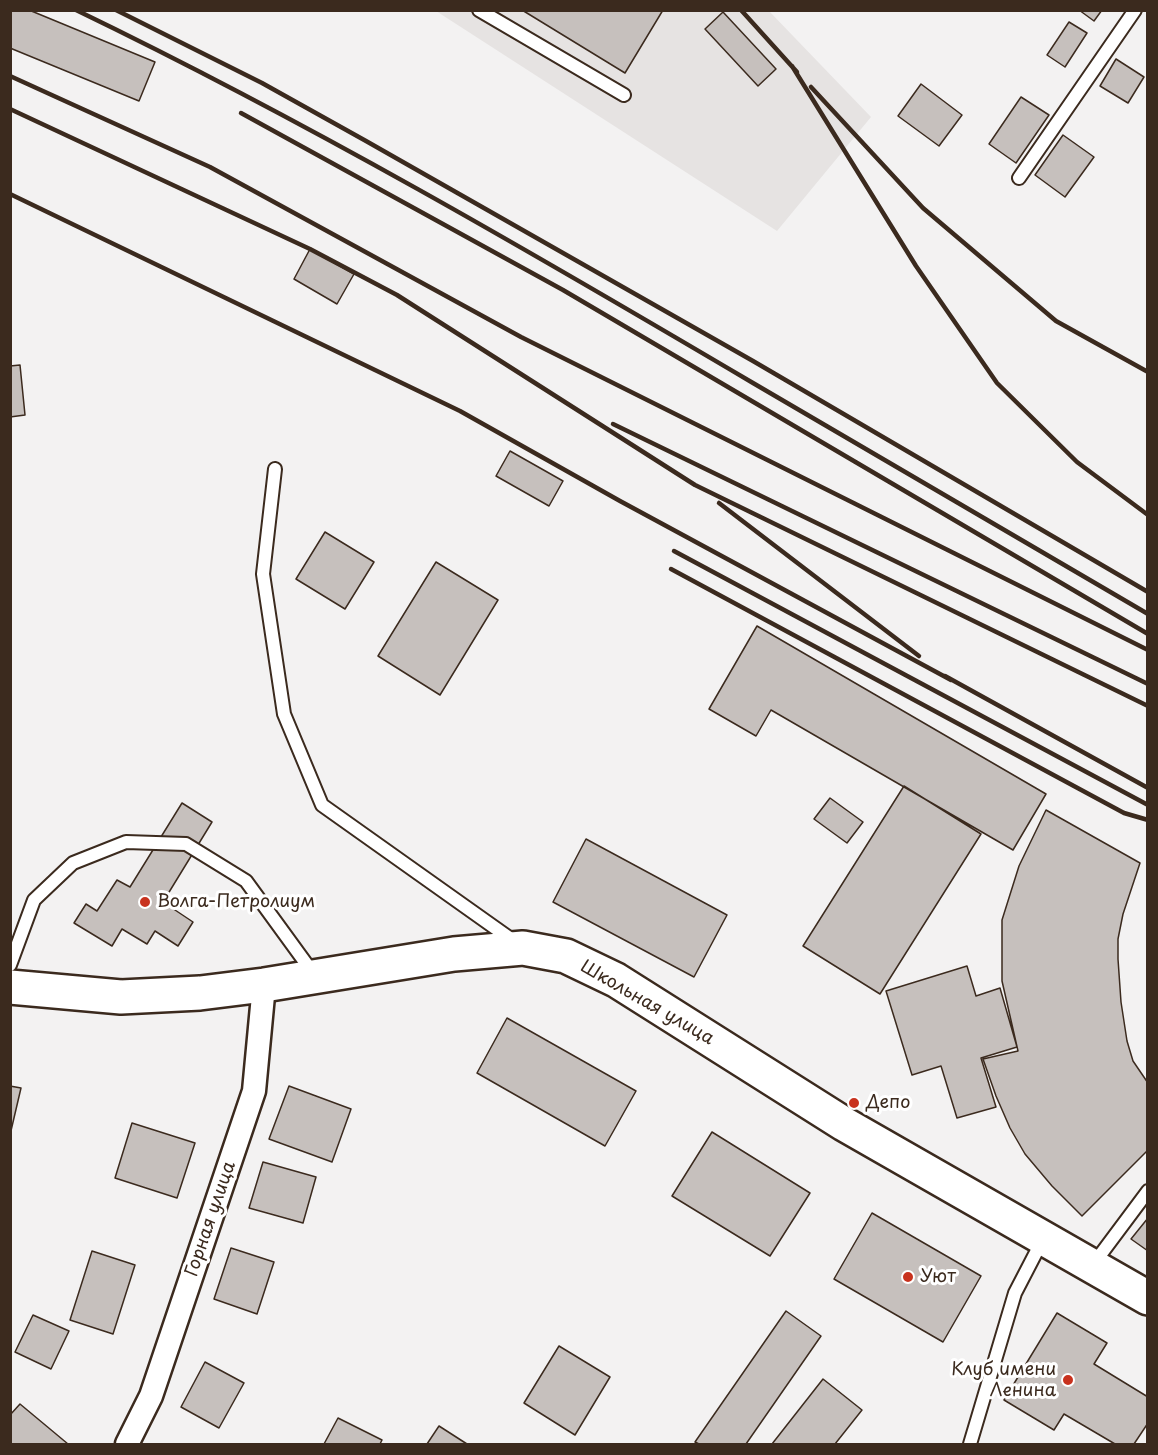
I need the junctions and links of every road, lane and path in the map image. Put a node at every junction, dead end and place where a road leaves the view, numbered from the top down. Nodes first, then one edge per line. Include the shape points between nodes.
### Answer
1 (479, 10) edge
2 (1135, 10) edge
3 (624, 95) dead end
4 (1019, 178) dead end
5 (275, 469) dead end
6 (524, 948) junction
7 (10, 965) edge
8 (315, 977) junction
9 (264, 985) junction
10 (10, 987) edge
11 (1148, 1191) edge
12 (1042, 1239) junction
13 (1091, 1266) junction
14 (1148, 1298) edge
15 (127, 1444) edge
16 (970, 1444) edge

1 - 3 lane
2 - 4 lane
5 - 6 lane via 263,574 284,714 322,805
6 - 8 main road, Школьная улица via 454,954
6 - 12 main road, Школьная улица via 566,956 616,980 844,1124
7 - 8 lane via 34,900 73,863 126,842 186,844 246,881
8 - 9 main road, Школьная улица
9 - 10 main road, Школьная улица via 121,997
9 - 15 street, Горная улица via 254,1091 151,1396
11 - 13 lane
12 - 13 main road, Школьная улица
12 - 16 lane via 1015,1293
13 - 14 main road, Школьная улица

